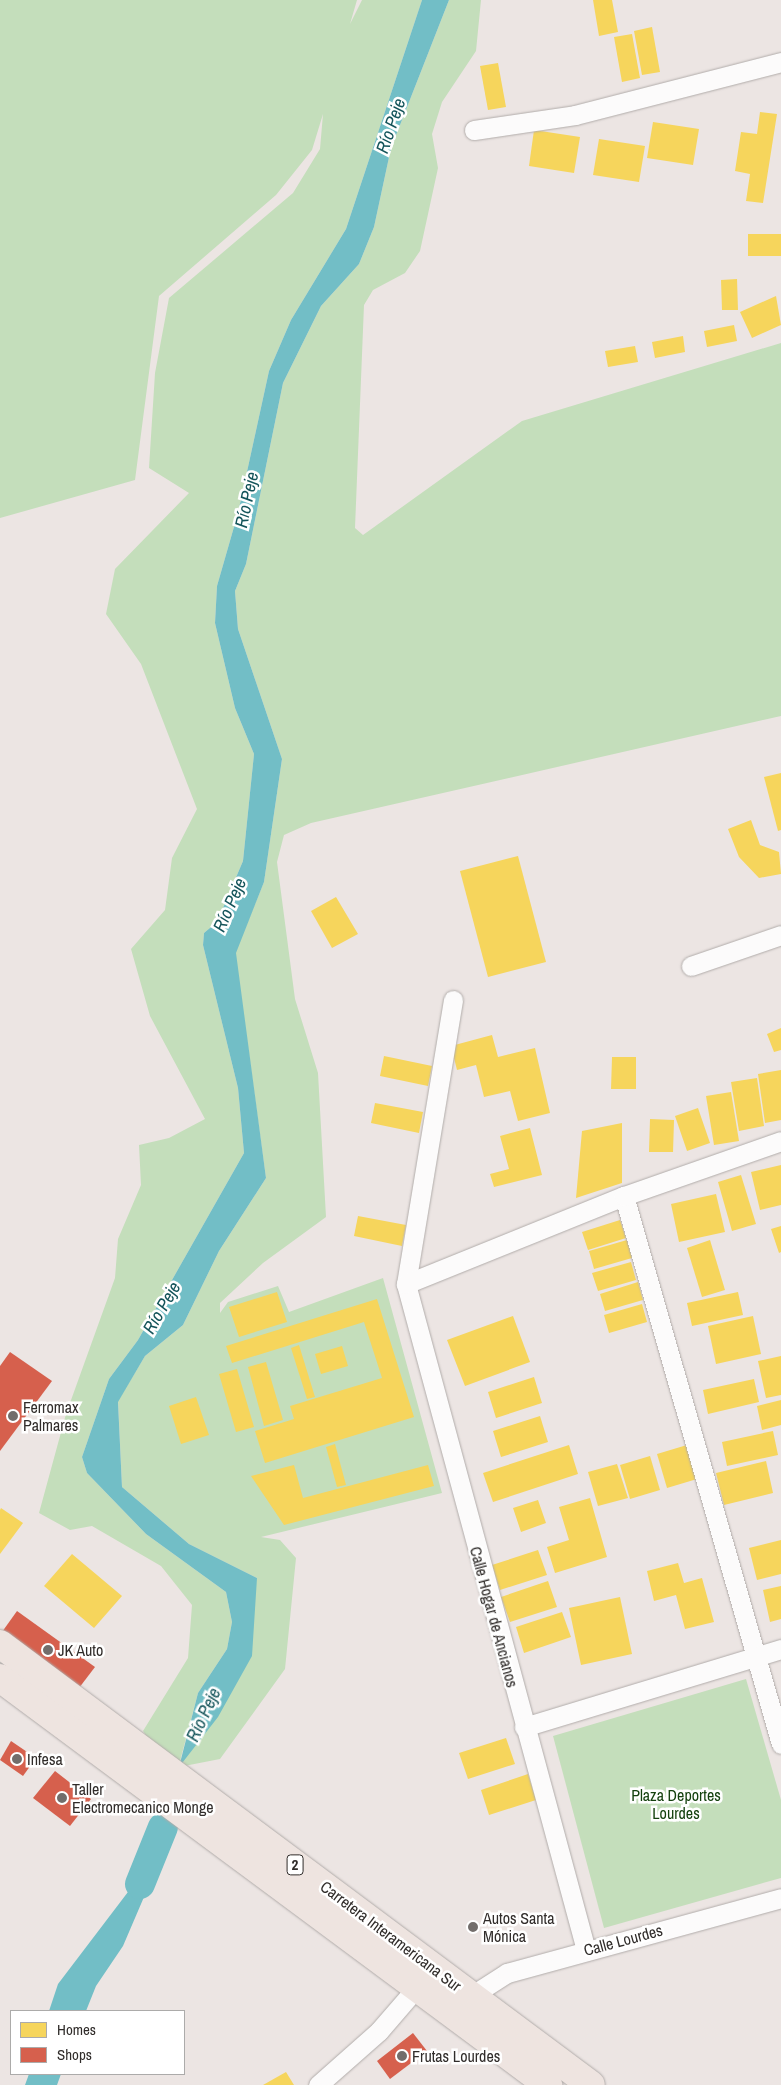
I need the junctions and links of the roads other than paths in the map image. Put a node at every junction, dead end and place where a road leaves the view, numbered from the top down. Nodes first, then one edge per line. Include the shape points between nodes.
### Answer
1 (781, 62) edge
2 (474, 130) dead end
3 (781, 935) edge
4 (691, 966) dead end
5 (453, 1000) dead end
6 (781, 1141) edge
7 (624, 1196) junction
8 (406, 1284) junction
9 (7, 1649) edge
10 (781, 1649) edge
11 (756, 1657) junction
12 (0, 1679) edge
13 (524, 1726) junction
14 (781, 1744) edge
15 (781, 1898) edge
16 (586, 1950) junction
17 (376, 1958) junction
18 (417, 1987) junction
19 (471, 1996) junction
20 (509, 2055) junction
21 (318, 2085) edge
22 (548, 2085) edge
23 (591, 2085) edge

1 - 2 street via 575,115
3 - 4 street
5 - 8 street
6 - 7 street
7 - 8 street
7 - 11 street
8 - 13 street, Calle Hogar de Ancianos
9 - 12 street
9 - 19 highway, Carretera Interamericana Sur / 2
10 - 11 street
11 - 13 street
11 - 14 street
12 - 17 highway, Carretera Interamericana Sur / 2
13 - 16 street, Calle Hogar de Ancianos
15 - 16 street, Calle Lourdes
16 - 19 street, Calle Lourdes via 507,1973
17 - 18 highway, Carretera Interamericana Sur / 2
17 - 19 street via 403,1962 439,1989
18 - 20 highway, Carretera Interamericana Sur / 2
18 - 21 street via 379,2031
19 - 20 street via 482,2019 506,2038
19 - 23 highway, Carretera Interamericana Sur / 2
20 - 22 highway, Carretera Interamericana Sur / 2

